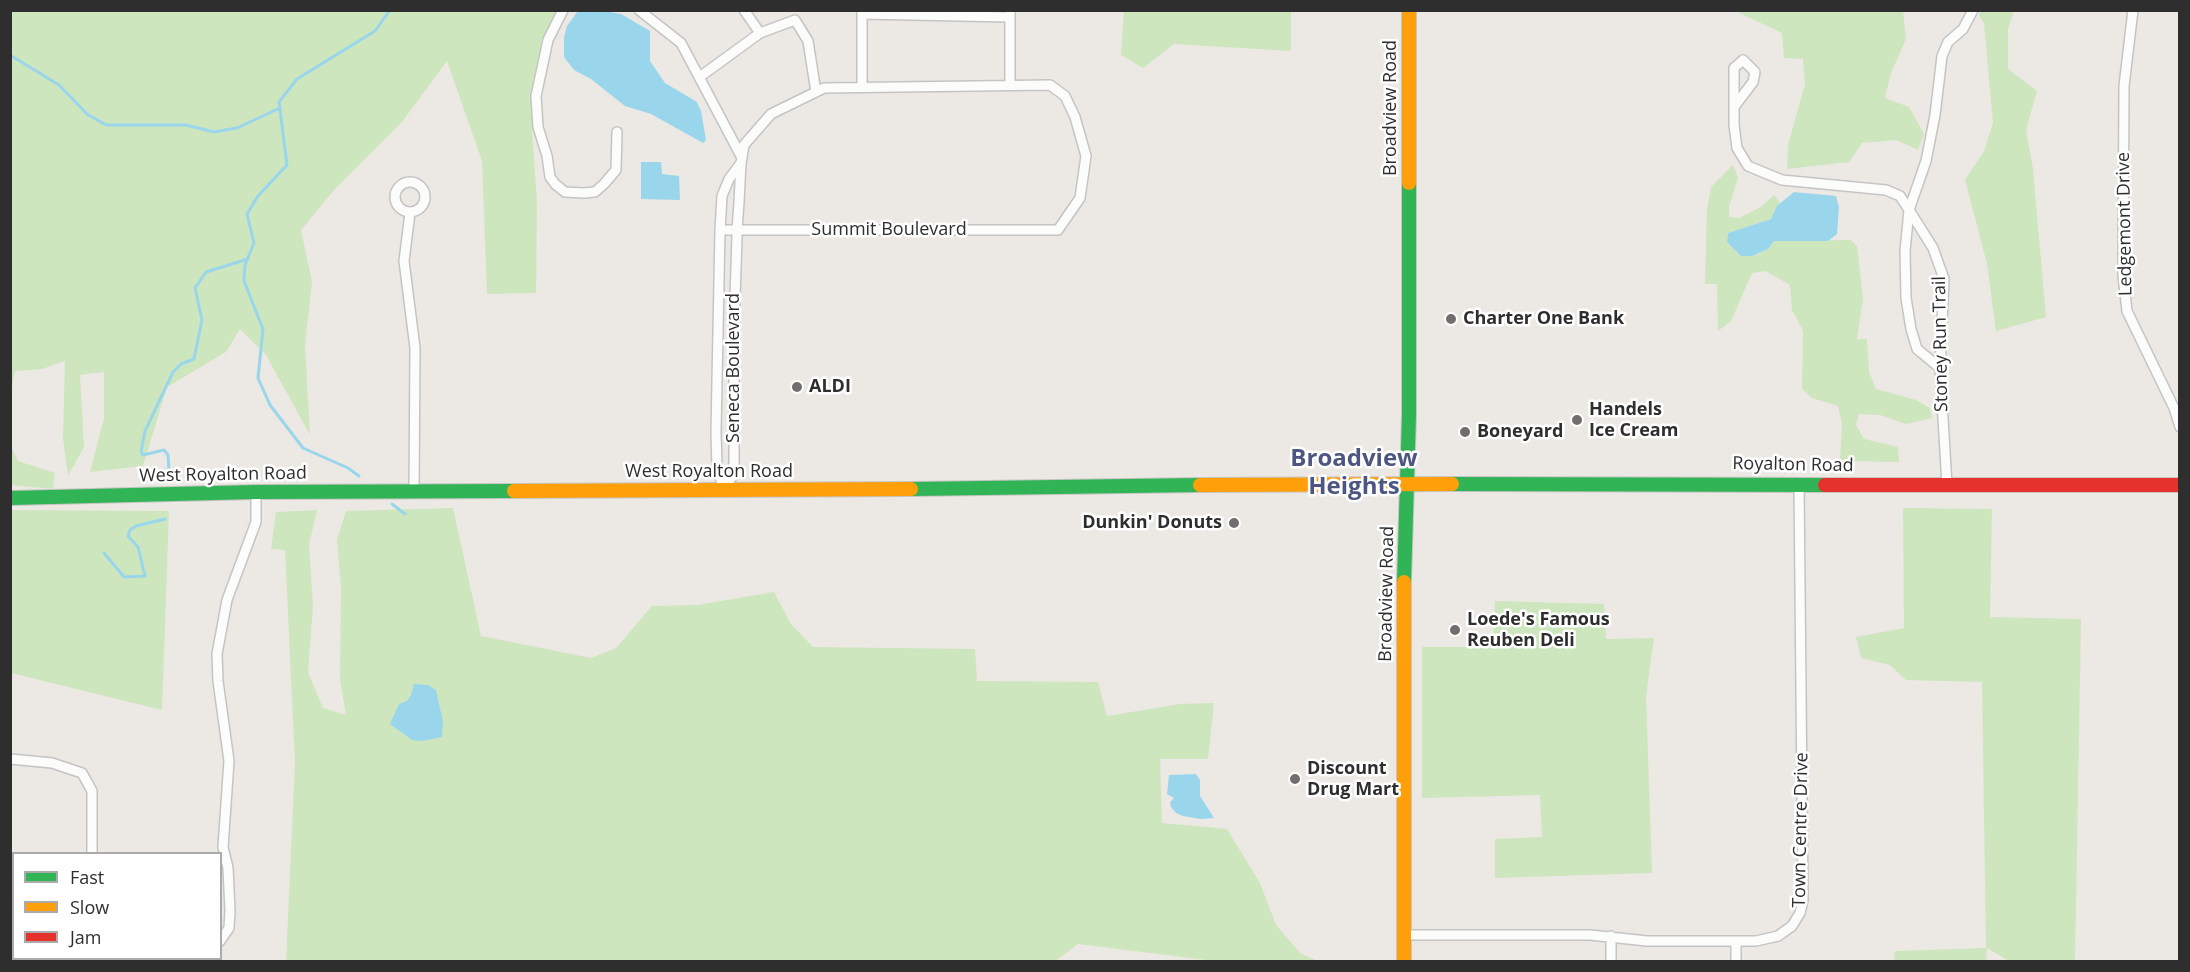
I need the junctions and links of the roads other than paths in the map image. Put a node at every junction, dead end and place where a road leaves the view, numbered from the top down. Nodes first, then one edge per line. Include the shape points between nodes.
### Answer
1 (563, 10) edge
2 (639, 10) edge
3 (744, 10) edge
4 (1409, 10) edge
5 (1973, 10) edge
6 (2133, 10) edge
7 (862, 12) edge
8 (1010, 14) edge
9 (760, 33) junction
10 (701, 76) junction
11 (1011, 85) junction
12 (862, 87) junction
13 (816, 92) junction
14 (1734, 107) dead end
15 (617, 132) dead end
16 (741, 161) junction
17 (1908, 210) junction
18 (410, 213) dead end
19 (720, 230) junction
20 (737, 230) junction
21 (1058, 230) joint
22 (1940, 368) junction
23 (2180, 427) edge
24 (1799, 483) junction
25 (1407, 484) junction
26 (1947, 485) junction
27 (2180, 485) edge
28 (724, 489) junction
29 (414, 491) junction
30 (256, 492) junction
31 (10, 498) edge
32 (10, 759) edge
33 (92, 852) edge
34 (1404, 935) junction
35 (1611, 936) junction
36 (222, 938) edge
37 (1736, 941) junction
38 (1404, 962) edge
39 (1611, 962) edge
40 (1736, 962) edge

1 - 15 street via 548,40 536,96 538,127 555,184 565,192 595,192 616,170
2 - 10 street via 681,43
3 - 9 street
4 - 25 main road, Broadview Road
5 - 17 street via 1942,56 1926,161
6 - 23 street, Ledgemont Drive via 2124,86 2123,275 2127,310
7 - 8 street
7 - 12 street
8 - 11 street
9 - 10 street
9 - 13 street via 795,20 808,41
10 - 16 street
11 - 12 street, Seneca Boulevard
11 - 21 street, Seneca Boulevard via 1050,85 1065,96 1076,117 1086,156 1080,198
12 - 13 street, Seneca Boulevard via 824,88
13 - 16 street, Seneca Boulevard via 771,114 744,145
14 - 17 street, Stoney Run Trail via 1737,148 1748,166 1782,180 1886,190 1900,196
16 - 19 street, Seneca Boulevard via 722,196
16 - 20 street, Seneca Boulevard
17 - 22 street, Stoney Run Trail via 1933,248 1944,279
17 - 22 street via 1906,298 1911,329 1917,349
18 - 29 street via 404,261 415,348
19 - 20 street, Summit Boulevard
19 - 28 street, Seneca Boulevard via 716,432 717,468
20 - 21 street, Summit Boulevard
20 - 28 street, Seneca Boulevard via 734,474
22 - 26 street, Stoney Run Trail
24 - 25 main road, Royalton Road
24 - 26 main road, Royalton Road
24 - 37 street, Town Centre Drive via 1802,904 1795,922 1782,935
25 - 28 main road, West Royalton Road
25 - 34 main road, Broadview Road via 1403,614
26 - 27 main road, Royalton Road
28 - 29 main road, West Royalton Road
29 - 30 main road, West Royalton Road
30 - 31 main road, West Royalton Road
30 - 36 street via 256,522 227,600 217,654 229,761 223,847 230,911 229,928
32 - 33 street via 52,763 82,773 92,791
34 - 35 street, Town Centre Drive
34 - 38 main road, Broadview Road
35 - 37 street, Town Centre Drive via 1647,941
35 - 39 street
37 - 40 street

